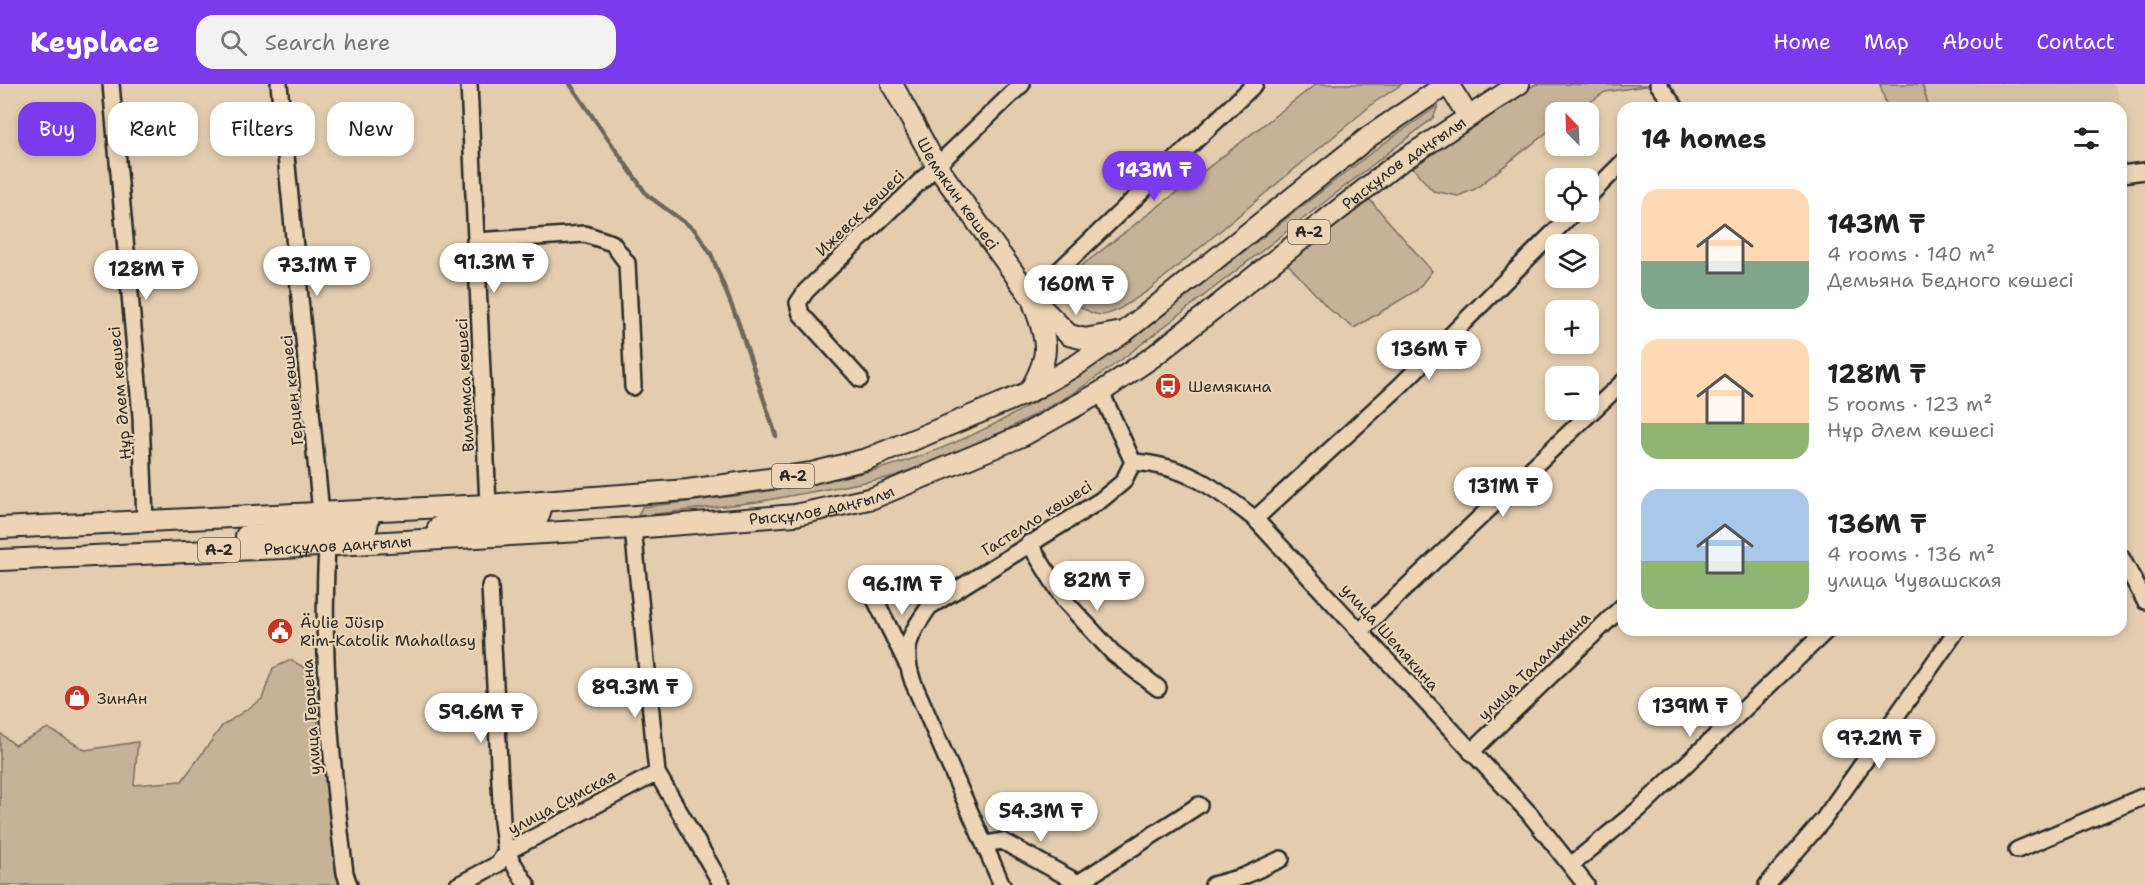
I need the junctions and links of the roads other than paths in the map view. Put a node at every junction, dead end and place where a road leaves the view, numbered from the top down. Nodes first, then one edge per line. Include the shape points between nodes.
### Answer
1 (111, 84) edge
2 (279, 84) edge
3 (469, 84) edge
4 (892, 84) edge
5 (1022, 84) edge
6 (1255, 84) edge
7 (1447, 84) edge
8 (1520, 84) edge
9 (1658, 84) edge
10 (1672, 102) edge
11 (1468, 116) junction
12 (936, 165) junction
13 (1617, 168) edge
14 (2145, 171) edge
15 (2127, 173) edge
16 (1599, 186) edge
17 (1564, 222) edge
18 (475, 241) junction
19 (1031, 297) junction
20 (1124, 332) junction
21 (860, 379) dead end
22 (633, 387) dead end
23 (1617, 388) edge
24 (1029, 392) junction
25 (1101, 392) junction
26 (1133, 462) junction
27 (543, 501) junction
28 (488, 505) junction
29 (369, 511) junction
30 (321, 513) junction
31 (1255, 519) junction
32 (145, 520) junction
33 (0, 528) edge
34 (633, 528) junction
35 (439, 539) junction
36 (1029, 543) junction
37 (327, 546) junction
38 (239, 550) junction
39 (5, 559) edge
40 (2127, 565) edge
41 (867, 583) dead end
42 (490, 586) dead end
43 (2145, 601) edge
44 (1617, 612) edge
45 (1360, 631) junction
46 (1821, 636) edge
47 (1952, 636) edge
48 (907, 664) junction
49 (1158, 688) dead end
50 (1471, 752) junction
51 (657, 773) junction
52 (2145, 796) edge
53 (1199, 805) dead end
54 (986, 844) junction
55 (2017, 850) dead end
56 (506, 852) junction
57 (1281, 859) dead end
58 (1571, 865) junction
59 (1581, 883) edge
60 (1081, 884) edge
61 (350, 885) edge
62 (458, 885) edge
63 (527, 885) edge
64 (722, 885) edge
65 (1002, 885) edge
66 (1213, 885) edge
67 (1767, 885) edge

1 - 32 street, Нұр Әлем көшесі via 141,416
2 - 30 street, Герцен көшесі
3 - 18 street, Вильямса көшесі
4 - 12 main road, Шемякин көшесі
5 - 12 street, Ижевск көшесі
6 - 19 street
7 - 11 main road
7 - 20 main road, Рысқұлов даңғылы / A-2 via 1361,143
8 - 11 main road, Рысқұлов даңғылы / A-2
9 - 10 street
11 - 25 main road, Рысқұлов даңғылы / A-2 via 1376,179 1154,356
12 - 19 main road, Шемякин көшесі
12 - 21 street, Ижевск көшесі via 798,303 801,314
13 - 16 street
14 - 15 street
17 - 31 street via 1400,386
18 - 22 street via 585,234 612,243 627,263
18 - 28 street, Вильямса көшесі
19 - 20 main road, Шемякин көшесі via 1069,335 1085,339
19 - 24 main road, Шемякин көшесі via 1046,334 1046,352 1043,368
20 - 24 main road, Рысқұлов даңғылы / A-2
23 - 45 street
24 - 27 main road, Рысқұлов даңғылы / A-2 via 867,459 812,473 688,490
25 - 26 street
25 - 34 main road, Рысқұлов даңғылы / A-2 via 1024,435 873,498 795,515
26 - 31 street, улица Шемякина via 1159,464 1191,475
26 - 36 street, Гастелло көшесі via 1123,482 1101,500
27 - 28 main road, Рысқұлов даңғылы / A-2
27 - 35 main road via 535,519 442,525 438,528
28 - 29 main road, Рысқұлов даңғылы / A-2
29 - 30 main road, Рысқұлов даңғылы / A-2
29 - 38 main road via 368,527 363,529 246,536
30 - 32 main road, Рысқұлов даңғылы / A-2
31 - 45 street, улица Шемякина
32 - 33 main road, Рысқұлов даңғылы / A-2
32 - 39 main road via 140,541 134,544 16,550
34 - 35 main road, Рысқұлов даңғылы / A-2
34 - 51 street
35 - 37 main road, Рысқұлов даңғылы / A-2
36 - 48 street, Гастелло көшесі via 929,607 910,634
36 - 49 street via 1065,601 1113,653
37 - 38 main road, Рысқұлов даңғылы / A-2
37 - 61 street, улица Герцена via 324,644 331,766 345,873
38 - 39 main road, Рысқұлов даңғылы / A-2
40 - 43 street
41 - 48 street
42 - 56 street
44 - 50 street, улица Талалихина
45 - 50 street, улица Шемякина
46 - 58 street via 1639,809
47 - 67 street via 1822,820
48 - 54 street, Гастелло көшесі
50 - 58 street, улица Шемякина via 1529,813
51 - 56 street, улица Сумская
51 - 64 street
52 - 55 street
53 - 60 street
54 - 60 street via 1002,841
54 - 65 street, Гастелло көшесі
56 - 62 street, улица Сумская via 498,864
56 - 63 street
57 - 66 street
58 - 59 street, улица Шемякина

